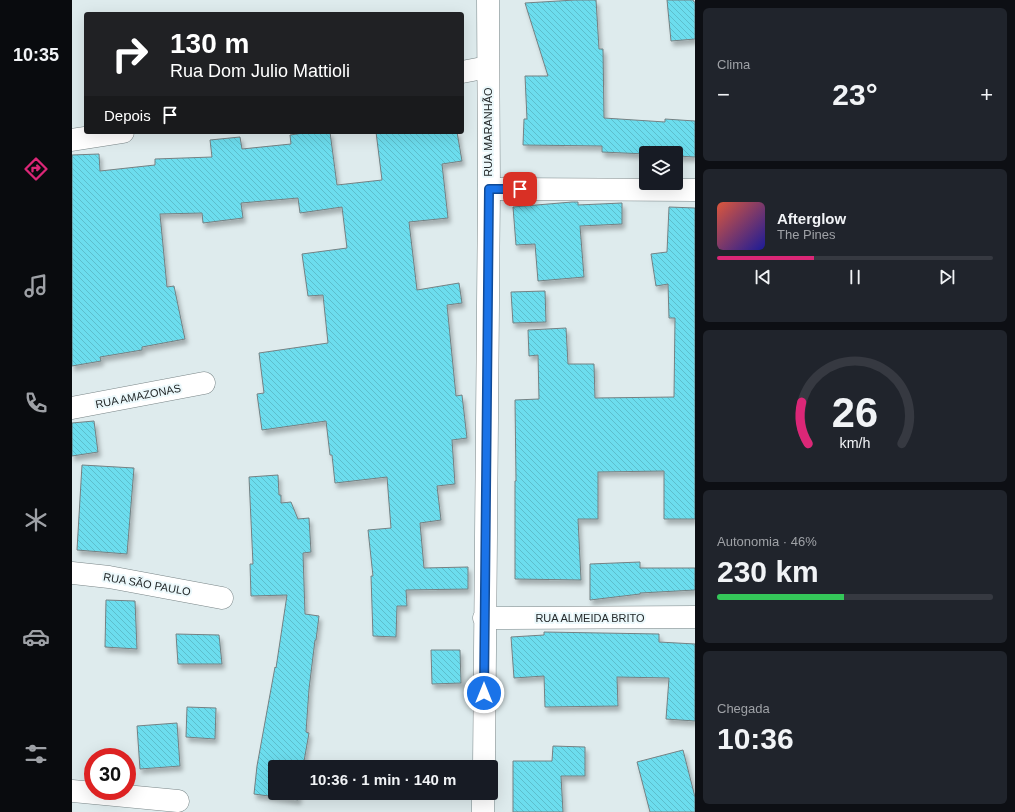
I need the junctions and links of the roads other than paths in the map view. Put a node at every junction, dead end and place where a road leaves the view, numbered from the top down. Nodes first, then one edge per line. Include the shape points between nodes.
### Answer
1 (488, 0) edge
2 (488, 67) junction
3 (464, 72) edge
4 (110, 134) edge
5 (72, 140) edge
6 (489, 189) junction
7 (695, 190) edge
8 (204, 383) dead end
9 (72, 408) edge
10 (72, 573) edge
11 (222, 598) dead end
12 (695, 617) edge
13 (484, 618) junction
14 (484, 760) edge
15 (72, 791) edge
16 (483, 800) edge
17 (178, 801) dead end
18 (483, 812) edge

1 - 2 street, RUA MARANHÃO
2 - 3 street
2 - 6 street, RUA MARANHÃO
4 - 5 street
6 - 7 street
6 - 13 street, RUA MARANHÃO
8 - 9 street, RUA AMAZONAS
10 - 11 street, RUA SÃO PAULO via 109,577
12 - 13 street, RUA ALMEIDA BRITO
13 - 14 street, RUA MARANHÃO
15 - 17 street
16 - 18 street

